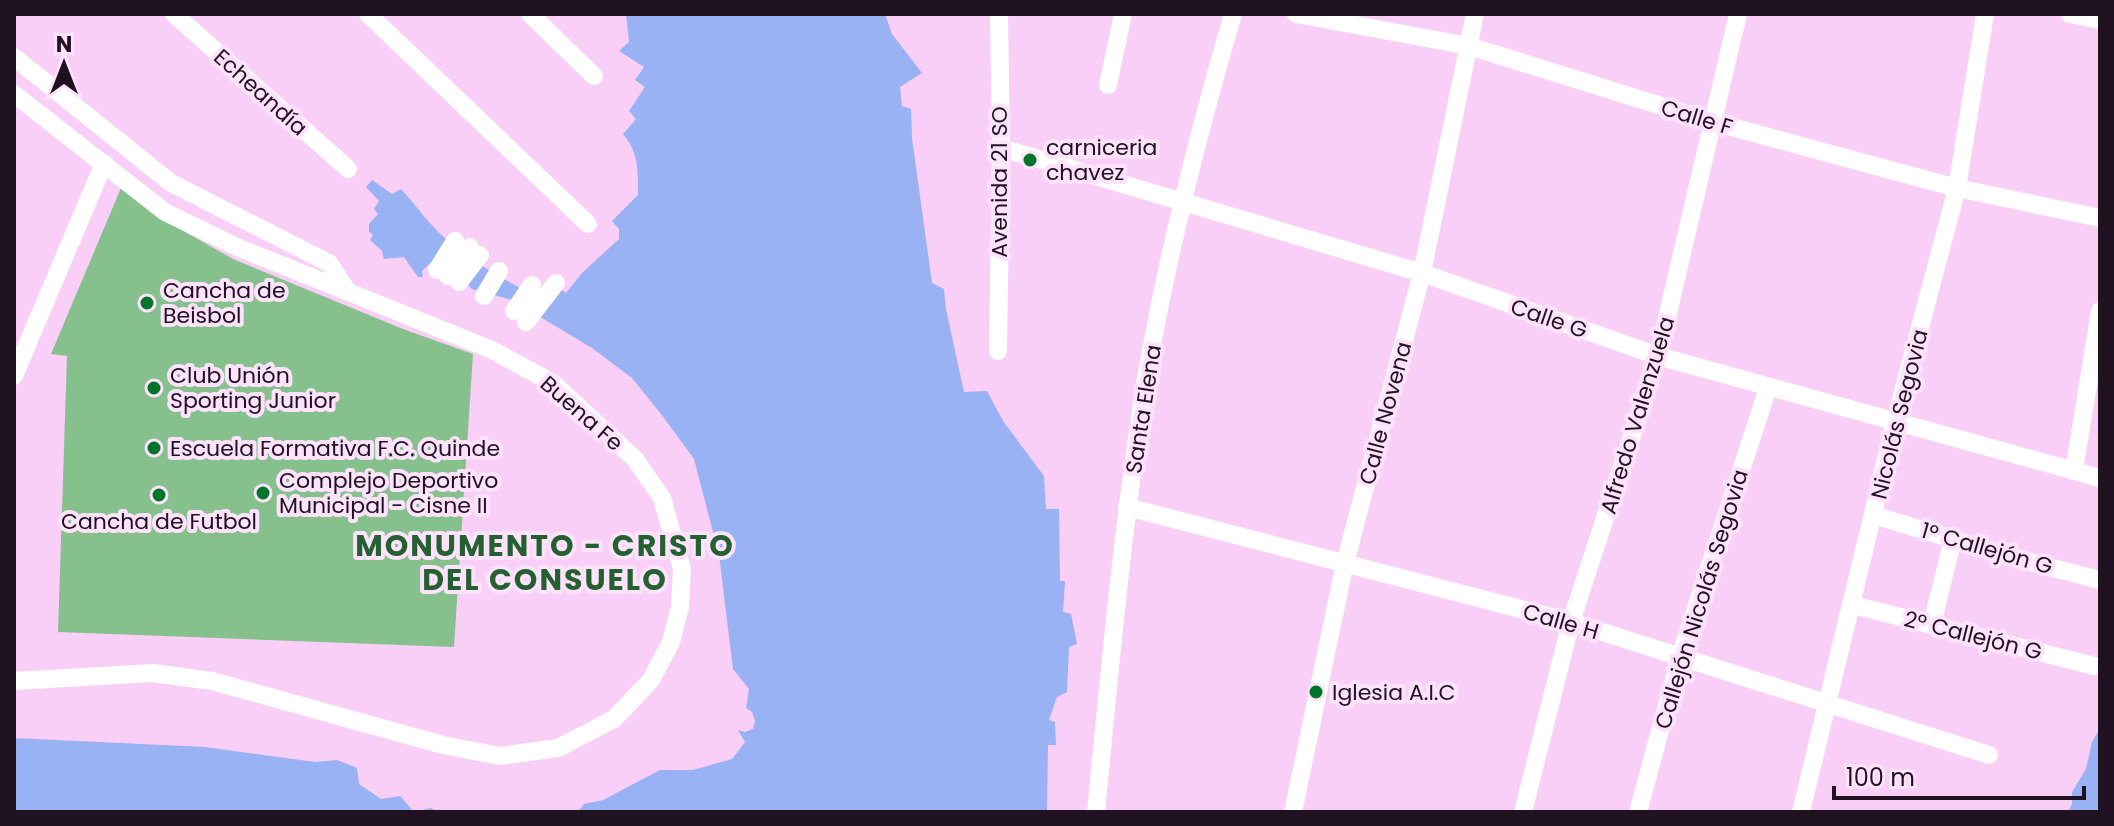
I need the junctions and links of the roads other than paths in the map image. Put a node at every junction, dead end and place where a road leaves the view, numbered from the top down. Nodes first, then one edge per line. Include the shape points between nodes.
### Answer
1 (174, 14) edge
2 (368, 14) edge
3 (530, 14) edge
4 (999, 14) edge
5 (1123, 14) edge
6 (1233, 14) edge
7 (1296, 14) edge
8 (1475, 14) edge
9 (1738, 14) edge
10 (1985, 14) edge
11 (2070, 14) edge
12 (2100, 20) edge
13 (1469, 46) junction
14 (14, 57) edge
15 (594, 76) dead end
16 (1108, 85) dead end
17 (14, 94) edge
18 (1713, 122) junction
19 (1001, 148) junction
20 (104, 163) junction
21 (348, 169) dead end
22 (1957, 188) junction
23 (1182, 202) junction
24 (2100, 218) edge
25 (588, 224) dead end
26 (468, 248) dead end
27 (1422, 273) junction
28 (504, 274) dead end
29 (448, 276) dead end
30 (556, 283) dead end
31 (532, 285) dead end
32 (348, 292) junction
33 (489, 298) dead end
34 (2100, 311) edge
35 (998, 351) dead end
36 (1658, 356) junction
37 (14, 376) edge
38 (1768, 388) junction
39 (1895, 422) junction
40 (2074, 471) junction
41 (2100, 478) edge
42 (1127, 507) junction
43 (1873, 515) junction
44 (1953, 539) junction
45 (1345, 563) junction
46 (2100, 580) edge
47 (1853, 605) junction
48 (1571, 622) junction
49 (1932, 624) junction
50 (1680, 657) junction
51 (2094, 666) dead end
52 (14, 681) edge
53 (1828, 705) junction
54 (1989, 755) dead end
55 (1096, 812) edge
56 (1293, 812) edge
57 (1523, 812) edge
58 (1638, 812) edge
59 (1801, 812) edge

1 - 21 street, Echeandía
2 - 25 street
3 - 15 street
4 - 19 street, Avenida 21 SO
5 - 16 street
6 - 23 street, Santa Elena
7 - 13 street, Calle F
8 - 13 street, Calle Novena
9 - 18 street, Alfredo Valenzuela
10 - 22 street, Nicolás Segovia
11 - 12 street
13 - 18 street, Calle F
13 - 27 street, Calle Novena
14 - 32 street via 171,183 329,263
17 - 20 street, Buena Fe
18 - 22 street, Calle F
18 - 36 street, Alfredo Valenzuela
19 - 23 street, Calle G
19 - 35 street, Avenida 21 SO
20 - 32 street, Buena Fe via 165,212
20 - 37 street
22 - 24 street, Calle F
22 - 39 street, Nicolás Segovia
23 - 27 street, Calle G
23 - 42 street, Santa Elena
26 - 29 street
27 - 36 street, Calle G
27 - 45 street, Calle Novena
28 - 33 street
30 - 31 street via 520,316
32 - 52 street, Buena Fe via 492,350 553,383 635,459 662,498 682,569 671,642 651,680 614,719 558,748 500,756 212,681 153,673
34 - 40 street
36 - 38 street, Calle G
36 - 48 street, Alfredo Valenzuela
38 - 39 street, Calle G
38 - 50 street, Callejón Nicolás Segovia
39 - 40 street, Calle G
39 - 43 street, Nicolás Segovia
40 - 41 street, Calle G
42 - 45 street, Calle H
42 - 55 street, Santa Elena
43 - 44 street, 1º Callejón G
43 - 47 street, Nicolás Segovia
44 - 46 street, 1º Callejón G
44 - 49 street
45 - 48 street, Calle H
45 - 56 street, Calle Novena
47 - 49 street, 2º Callejón G
47 - 53 street, Nicolás Segovia
48 - 50 street, Calle H
48 - 57 street, Alfredo Valenzuela
49 - 51 street, 2º Callejón G
50 - 53 street, Calle H
50 - 58 street, Callejón Nicolás Segovia
53 - 54 street, Calle H
53 - 59 street, Nicolás Segovia

